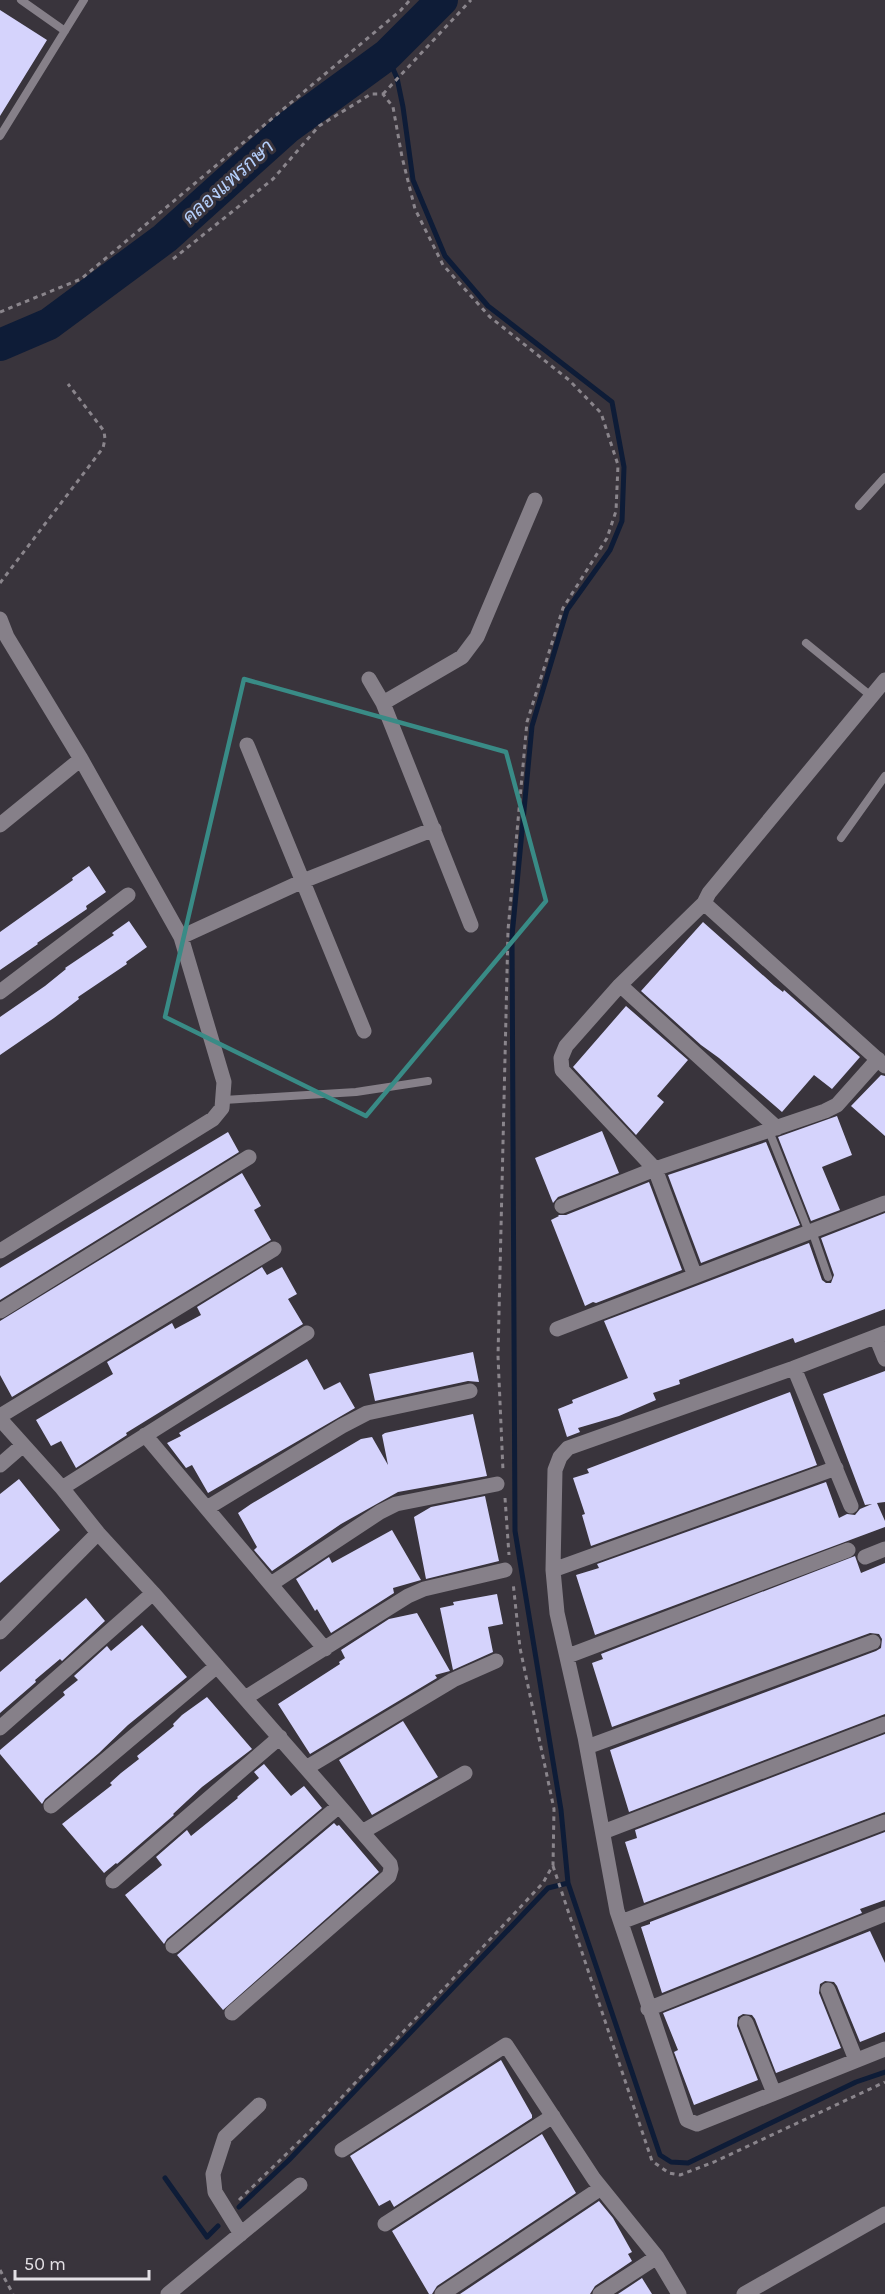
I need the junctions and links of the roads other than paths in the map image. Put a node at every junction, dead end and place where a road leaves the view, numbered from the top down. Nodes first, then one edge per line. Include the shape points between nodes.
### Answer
1 (21, 0) edge
2 (84, 0) edge
3 (65, 31) junction
4 (0, 136) edge
5 (885, 477) edge
6 (535, 500) dead end
7 (859, 506) dead end
8 (0, 619) edge
9 (4, 640) edge
10 (806, 643) dead end
11 (369, 679) dead end
12 (885, 680) edge
13 (871, 696) junction
14 (383, 703) junction
15 (247, 745) dead end
16 (81, 759) junction
17 (885, 776) edge
18 (0, 825) edge
19 (434, 829) junction
20 (841, 838) dead end
21 (303, 881) junction
22 (128, 895) dead end
23 (704, 903) junction
24 (471, 925) dead end
25 (181, 937) junction
26 (620, 985) junction
27 (0, 992) edge
28 (364, 1031) dead end
29 (881, 1063) edge
30 (428, 1081) dead end
31 (224, 1100) junction
32 (773, 1129) junction
33 (249, 1157) dead end
34 (655, 1169) junction
35 (885, 1203) edge
36 (562, 1206) dead end
37 (811, 1231) junction
38 (274, 1249) dead end
39 (0, 1251) edge
40 (695, 1276) junction
41 (828, 1277) dead end
42 (0, 1311) edge
43 (557, 1329) dead end
44 (307, 1333) dead end
45 (880, 1335) edge
46 (885, 1359) edge
47 (794, 1368) junction
48 (470, 1391) dead end
49 (0, 1417) edge
50 (146, 1435) junction
51 (23, 1445) junction
52 (0, 1465) edge
53 (836, 1468) junction
54 (502, 1483) road end
55 (62, 1488) junction
56 (851, 1506) dead end
57 (207, 1508) junction
58 (98, 1533) junction
59 (848, 1550) dead end
60 (885, 1550) edge
61 (866, 1557) dead end
62 (509, 1570) road end
63 (553, 1570) junction
64 (271, 1584) junction
65 (153, 1593) junction
66 (31, 1598) junction
67 (0, 1615) edge
68 (0, 1632) edge
69 (873, 1642) dead end
70 (325, 1649) junction
71 (568, 1656) junction
72 (496, 1660) dead end
73 (217, 1666) junction
74 (245, 1698) junction
75 (885, 1724) edge
76 (0, 1728) edge
77 (280, 1737) junction
78 (587, 1747) junction
79 (306, 1768) junction
80 (465, 1773) dead end
81 (51, 1806) dead end
82 (339, 1806) junction
83 (885, 1822) edge
84 (362, 1832) junction
85 (603, 1832) junction
86 (113, 1881) dead end
87 (885, 1914) edge
88 (621, 1922) junction
89 (173, 1946) dead end
90 (828, 1990) dead end
91 (648, 2009) junction
92 (232, 2013) dead end
93 (746, 2023) dead end
94 (885, 2049) edge
95 (856, 2060) junction
96 (774, 2093) junction
97 (260, 2105) dead end
98 (553, 2116) junction
99 (342, 2150) dead end
100 (300, 2185) dead end
101 (601, 2188) junction
102 (885, 2214) edge
103 (385, 2224) dead end
104 (241, 2234) junction
105 (657, 2257) junction
106 (168, 2294) edge
107 (442, 2294) edge
108 (600, 2294) edge
109 (679, 2294) edge
110 (744, 2294) edge

1 - 3 lane
2 - 3 lane
3 - 4 lane
5 - 7 lane
6 - 14 street via 477,638 462,657
8 - 9 street
9 - 16 street
10 - 13 lane
11 - 14 street
12 - 13 street
13 - 23 street
14 - 19 street
15 - 21 street
16 - 18 street
16 - 25 street
17 - 20 lane
19 - 21 street
19 - 24 street
21 - 25 street
21 - 28 street
22 - 27 street
23 - 26 street
23 - 29 street
25 - 31 street via 224,1082
26 - 32 street
26 - 34 street via 566,1046 562,1070
29 - 32 street via 837,1105
30 - 31 lane via 356,1092
31 - 39 street via 213,1119
32 - 34 street
32 - 37 lane
33 - 42 street
34 - 36 street
34 - 40 street
35 - 37 street
37 - 40 street
37 - 41 lane
38 - 49 street
40 - 43 street
44 - 50 street
45 - 46 street
45 - 47 street
47 - 53 street
47 - 63 street via 568,1448 555,1470
48 - 57 street via 367,1413
49 - 51 street
50 - 55 street
50 - 57 street
51 - 52 street
51 - 55 street
53 - 56 street
53 - 63 street
54 - 64 street via 396,1504
55 - 58 street
57 - 64 street
58 - 65 street
58 - 66 street
59 - 71 street
60 - 61 street
62 - 70 street via 416,1592
63 - 71 street via 557,1613
64 - 70 street
65 - 73 street
65 - 76 street
66 - 67 street
66 - 68 street
69 - 78 street
70 - 74 street
71 - 78 street
72 - 79 street via 453,1680
73 - 74 street
73 - 81 street
74 - 77 street
75 - 85 street
77 - 79 street
77 - 86 street
78 - 85 street
79 - 82 street
80 - 84 street
82 - 84 street
82 - 89 street
83 - 88 street
84 - 92 street via 390,1864 389,1876
85 - 88 street
87 - 91 street
88 - 91 street
90 - 95 street
91 - 96 street via 687,2120 698,2124
93 - 96 street
94 - 95 street
95 - 96 street
97 - 104 street via 225,2137 213,2174 215,2192
98 - 99 street via 506,2045
98 - 101 street
98 - 103 street
100 - 104 street
101 - 105 street
101 - 107 street
102 - 110 street
104 - 106 street
105 - 108 street
105 - 109 street

